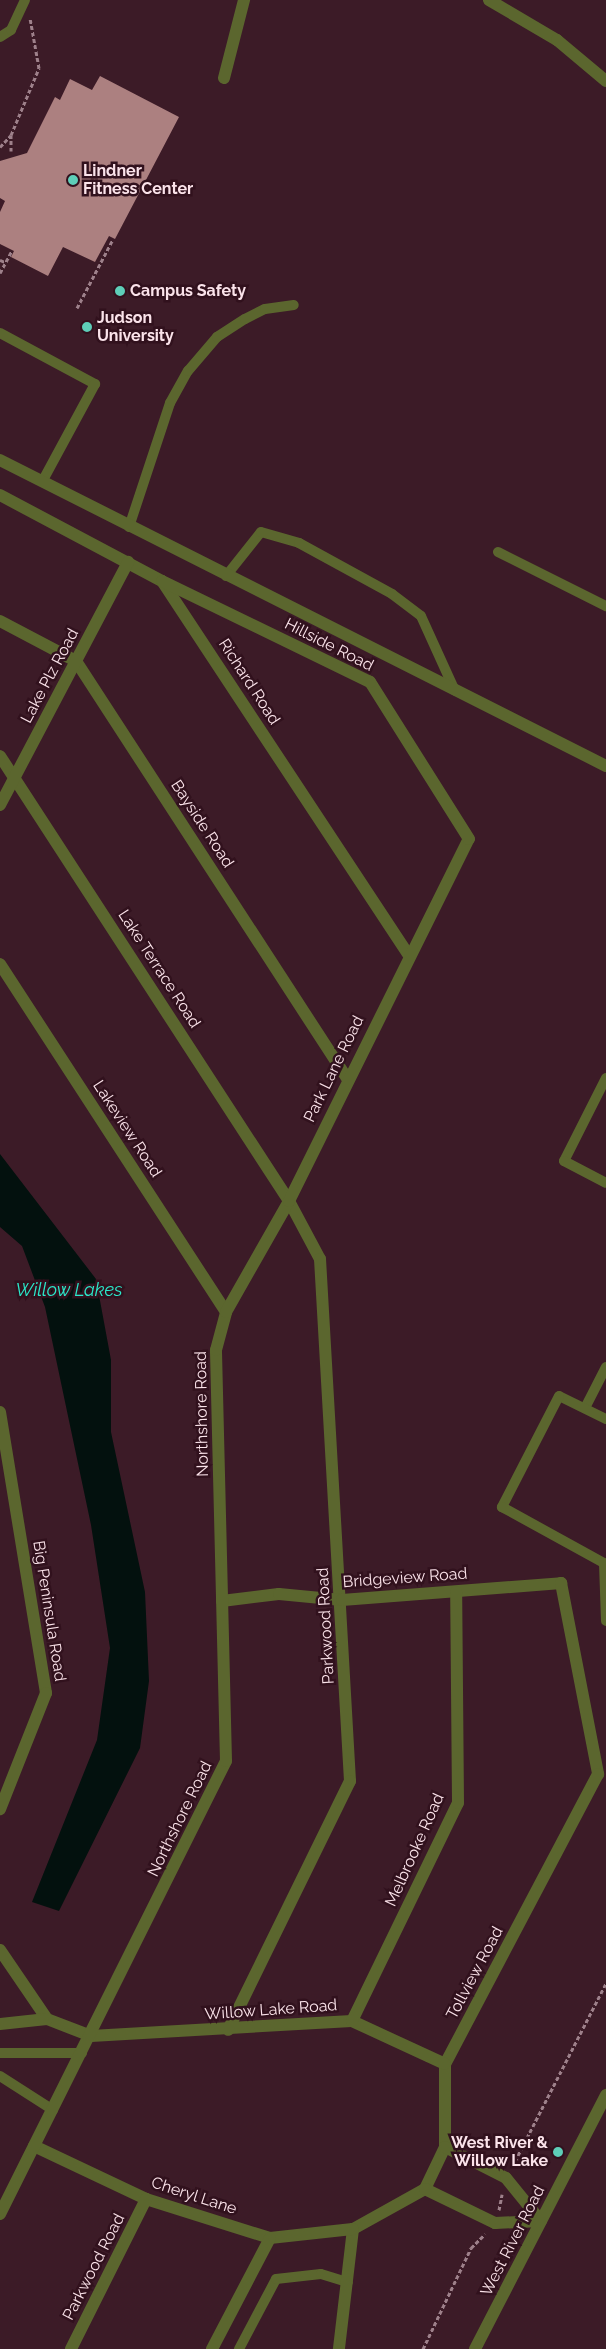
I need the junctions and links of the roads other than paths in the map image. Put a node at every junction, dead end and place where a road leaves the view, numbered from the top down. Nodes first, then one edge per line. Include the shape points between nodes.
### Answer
1 (244, 0) edge
2 (489, 0) edge
3 (25, 2) edge
4 (0, 37) edge
5 (224, 78) dead end
6 (606, 81) edge
7 (294, 305) dead end
8 (0, 334) edge
9 (0, 460) edge
10 (42, 482) junction
11 (0, 495) edge
12 (129, 527) junction
13 (498, 552) dead end
14 (128, 562) junction
15 (226, 576) junction
16 (162, 581) junction
17 (606, 606) edge
18 (0, 621) edge
19 (76, 661) junction
20 (455, 691) junction
21 (0, 756) edge
22 (606, 766) edge
23 (15, 776) junction
24 (0, 805) edge
25 (469, 839) joint
26 (409, 955) junction
27 (0, 964) edge
28 (347, 1078) junction
29 (606, 1078) edge
30 (606, 1183) edge
31 (289, 1200) junction
32 (226, 1312) junction
33 (606, 1367) edge
34 (585, 1408) junction
35 (0, 1412) edge
36 (606, 1419) edge
37 (605, 1561) edge
38 (561, 1583) joint
39 (456, 1592) junction
40 (342, 1600) junction
41 (222, 1601) junction
42 (606, 1621) edge
43 (0, 1808) edge
44 (0, 1950) edge
45 (47, 2019) junction
46 (352, 2021) junction
47 (0, 2024) edge
48 (228, 2030) junction
49 (91, 2036) junction
50 (0, 2053) edge
51 (82, 2053) junction
52 (445, 2064) junction
53 (0, 2076) edge
54 (606, 2095) edge
55 (53, 2110) junction
56 (34, 2146) junction
57 (445, 2146) junction
58 (425, 2189) junction
59 (146, 2199) junction
60 (0, 2214) edge
61 (541, 2221) junction
62 (353, 2229) junction
63 (270, 2238) junction
64 (348, 2282) junction
65 (71, 2349) edge
66 (212, 2349) edge
67 (240, 2349) edge
68 (339, 2349) edge
69 (476, 2349) edge

1 - 5 street
2 - 6 street via 557,40
3 - 4 lane via 11,30
7 - 12 lane via 265,309 216,337 188,371 170,403
8 - 10 lane via 95,384
9 - 10 street
10 - 12 street
11 - 14 street, Richard Road
12 - 15 street
13 - 17 lane
14 - 16 street, Richard Road
14 - 19 street, Lake Plz Road
15 - 20 street
15 - 20 lane via 261,532 299,543 392,594 421,616
16 - 25 street, Hillside Road via 370,682
16 - 26 street, Richard Road
18 - 19 street, Bayside Road
19 - 23 street, Lake Plz Road
19 - 28 street, Bayside Road
20 - 22 street
21 - 23 street, Lake Terrace Road
23 - 24 street, Lake Plz Road
23 - 31 street, Lake Terrace Road
25 - 26 street, Park Lane Road
26 - 28 street, Park Lane Road
27 - 32 street, Lakeview Road
28 - 31 street, Park Lane Road
29 - 30 lane via 564,1162
31 - 32 street, Park Lane Road
31 - 40 street, Parkwood Road via 320,1259
32 - 41 street, Northshore Road via 216,1350
33 - 34 lane
34 - 36 lane
34 - 37 lane via 559,1396 502,1507
35 - 43 street, Big Peninsula Road via 46,1693
37 - 42 lane
38 - 39 street, Bridgeview Road
38 - 52 street, Tollview Road via 598,1774
39 - 40 street, Bridgeview Road
39 - 46 street, Melbrooke Road via 458,1803
40 - 41 street, Bridgeview Road via 279,1594
40 - 48 street, Parkwood Road via 350,1781
41 - 49 street, Northshore Road via 226,1761
44 - 45 street
45 - 47 street
45 - 49 street
46 - 48 street, Willow Lake Road
46 - 52 street, Willow Lake Road
48 - 49 street, Willow Lake Road
49 - 51 street, Northshore Road
50 - 51 lane via 47,2050
51 - 55 street, Northshore Road
52 - 57 street, Tollview Road
53 - 55 lane
54 - 61 street, West River Road
55 - 56 street, Northshore Road
56 - 59 street, Cheryl Lane
56 - 60 street, Northshore Road
57 - 58 street, Tollview Road
57 - 61 street via 506,2178
58 - 61 street via 496,2223
58 - 62 street
59 - 63 street, Cheryl Lane
59 - 65 street, Parkwood Road
61 - 69 street, West River Road
62 - 63 street, Cheryl Lane
62 - 64 street
63 - 66 street
64 - 67 lane via 321,2274 276,2280
64 - 68 street

